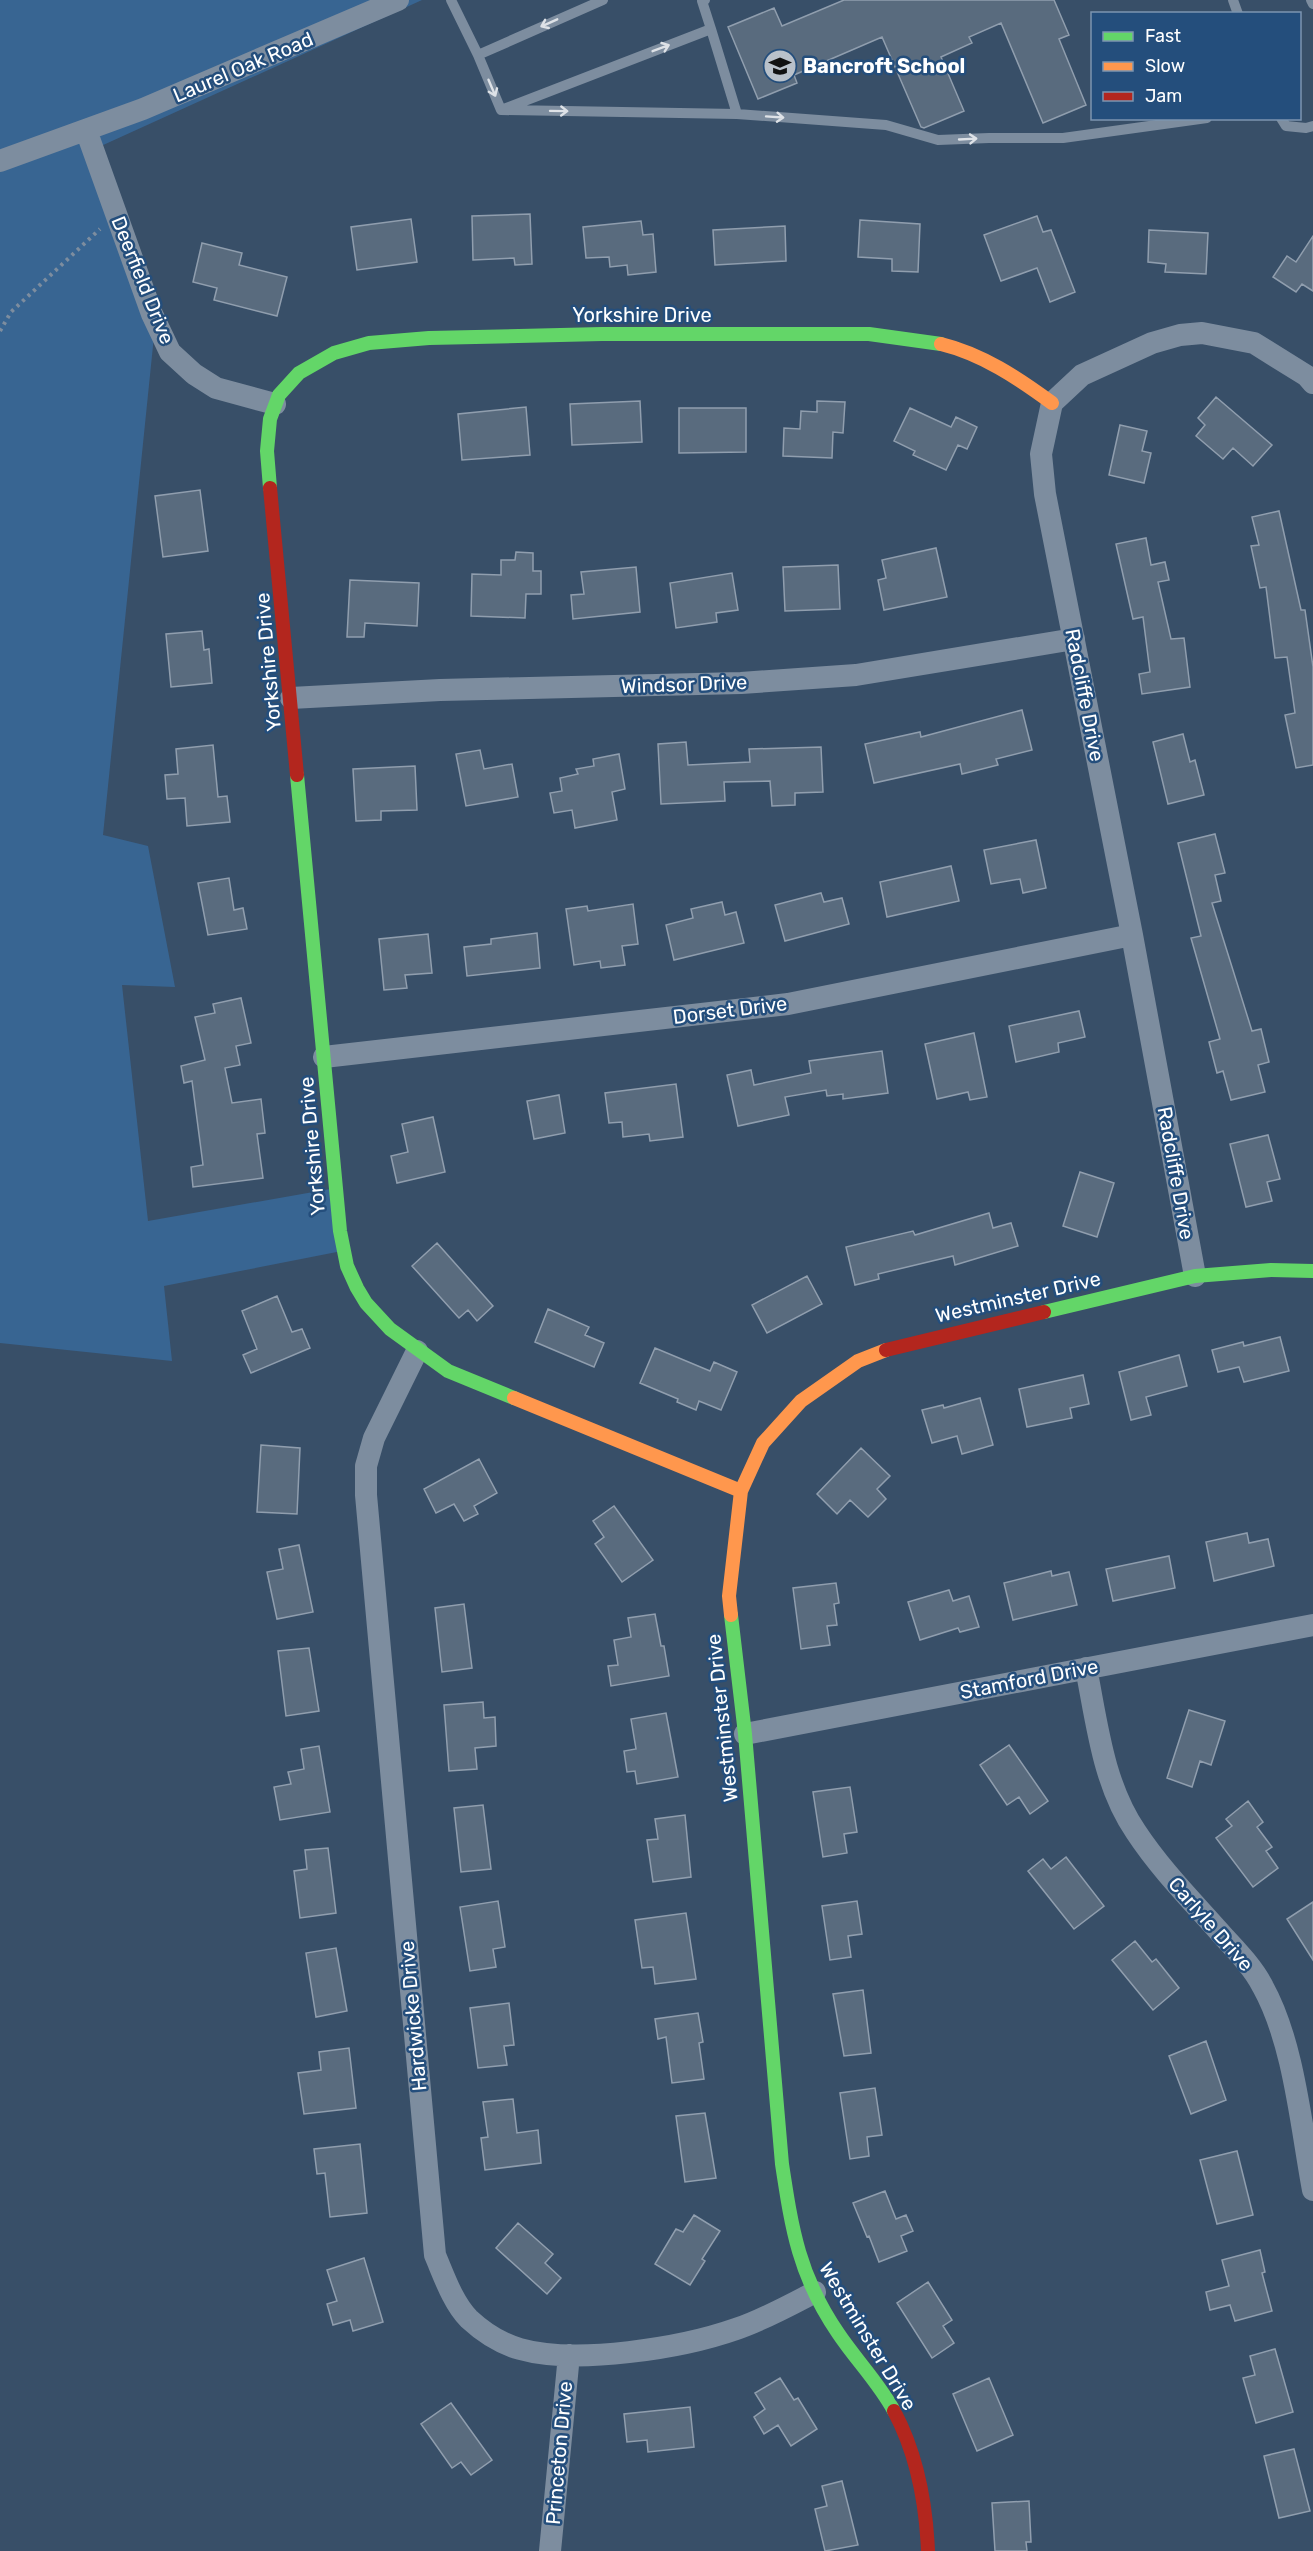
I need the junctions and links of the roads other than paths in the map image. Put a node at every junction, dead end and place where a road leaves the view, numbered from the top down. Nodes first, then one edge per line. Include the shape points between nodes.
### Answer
1 (398, 0) edge
2 (451, 0) edge
3 (603, 0) edge
4 (705, 0) edge
5 (1311, 0) edge
6 (1313, 4) edge
7 (711, 29) junction
8 (478, 55) junction
9 (501, 110) junction
10 (737, 114) junction
11 (1193, 120) edge
12 (1282, 120) edge
13 (1313, 126) edge
14 (86, 130) junction
15 (0, 161) edge
16 (1313, 383) edge
17 (1052, 403) junction
18 (276, 404) junction
19 (1074, 639) junction
20 (291, 698) junction
21 (1132, 934) junction
22 (324, 1057) junction
23 (1313, 1271) edge
24 (1195, 1276) junction
25 (417, 1351) junction
26 (741, 1491) junction
27 (1313, 1625) edge
28 (1086, 1668) junction
29 (745, 1734) junction
30 (1313, 2190) edge
31 (815, 2292) junction
32 (569, 2355) junction
33 (550, 2551) edge
34 (928, 2551) edge

1 - 14 street, Laurel Oak Road
2 - 8 lane
3 -> 8 lane
4 - 7 lane via 702,1
5 - 6 lane
9 -> 7 lane
7 - 10 lane
8 -> 9 lane
9 -> 10 lane
10 -> 11 lane via 886,125 938,141 1063,138
12 - 13 lane via 1286,126
14 - 15 street, Laurel Oak Road
14 - 18 street, Deerfield Drive via 152,314 170,351 216,388
16 - 17 street via 1254,343 1202,333 1180,334 1082,375
17 - 18 street, Yorkshire Drive via 1019,379 961,349 923,340 869,334 602,334 369,343 334,353 299,373
17 - 19 street, Radcliffe Drive via 1041,454 1045,494
18 - 20 street, Yorkshire Drive via 270,419 267,452
19 - 20 street, Windsor Drive via 856,675 741,683 440,690
19 - 21 street, Radcliffe Drive
20 - 22 street, Yorkshire Drive
21 - 22 street, Dorset Drive via 788,1004
21 - 24 street, Radcliffe Drive
22 - 25 street, Yorkshire Drive via 340,1231 349,1271 388,1329
23 - 24 street, Westminster Drive
24 - 26 street, Westminster Drive via 898,1346 858,1361 801,1401 763,1443
25 - 26 street, Yorkshire Drive via 448,1371
25 - 32 street, Hardwicke Drive via 374,1438 366,1466 366,1495 435,2255 468,2318 492,2337 520,2349
26 - 29 street, Westminster Drive via 729,1596
27 - 28 street, Stamford Drive
28 - 29 street, Stamford Drive
28 - 30 street, Carlyle Drive via 1106,1766 1118,1801 1163,1868 1262,1984 1276,2012 1286,2043
29 - 31 street, Westminster Drive via 785,2187 802,2264
31 - 32 street, Hardwicke Drive via 739,2328 694,2342
31 - 34 street, Westminster Drive via 843,2340 887,2398 905,2437 920,2482
32 - 33 street, Princeton Drive

